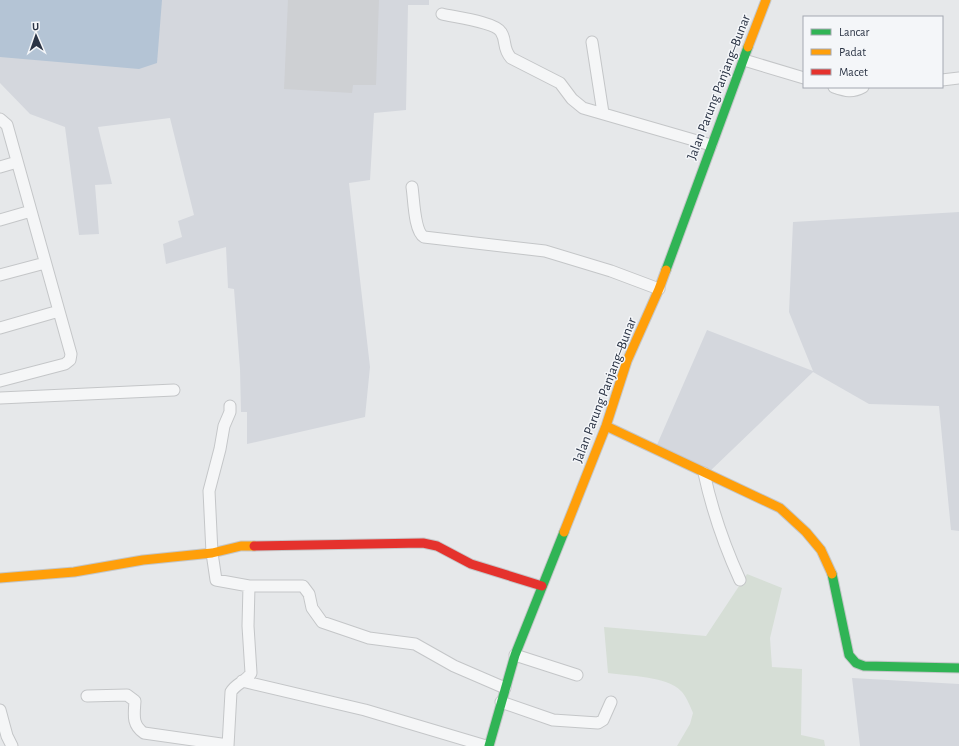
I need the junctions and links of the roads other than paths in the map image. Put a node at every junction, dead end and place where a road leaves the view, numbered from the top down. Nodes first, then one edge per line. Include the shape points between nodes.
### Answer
1 (766, 0) edge
2 (442, 14) dead end
3 (592, 42) dead end
4 (744, 60) junction
5 (803, 78) edge
6 (959, 78) edge
7 (943, 80) edge
8 (837, 88) edge
9 (861, 88) edge
10 (603, 113) junction
11 (0, 119) edge
12 (711, 145) junction
13 (17, 162) junction
14 (0, 167) edge
15 (412, 187) dead end
16 (31, 211) junction
17 (0, 220) edge
18 (45, 263) junction
19 (0, 275) edge
20 (659, 289) junction
21 (59, 311) junction
22 (0, 328) edge
23 (0, 381) edge
24 (174, 390) dead end
25 (0, 398) edge
26 (230, 406) dead end
27 (606, 426) junction
28 (704, 473) junction
29 (212, 552) junction
30 (0, 578) edge
31 (740, 580) dead end
32 (249, 586) junction
33 (542, 586) junction
34 (515, 655) junction
35 (959, 668) edge
36 (577, 675) dead end
37 (242, 681) junction
38 (505, 688) junction
39 (87, 696) dead end
40 (501, 702) junction
41 (611, 702) dead end
42 (0, 710) edge
43 (228, 745) edge
44 (490, 745) edge
45 (12, 746) edge

1 - 4 street, Jalan Parung Panjang–Bunar
2 - 10 street via 495,26 502,32 505,52 511,58 560,83 572,99 583,108
3 - 10 street
4 - 5 street
4 - 12 street, Jalan Parung Panjang–Bunar
6 - 7 street
8 - 9 street via 850,92
10 - 12 street
11 - 13 street via 7,125
12 - 20 street, Jalan Parung Panjang–Bunar
13 - 14 street
13 - 16 street
15 - 20 street via 417,227 424,237 545,251
16 - 17 street
16 - 18 street
18 - 19 street
18 - 21 street
20 - 27 street, Jalan Parung Panjang–Bunar via 627,361
21 - 22 street
21 - 23 street via 71,354 70,360 65,364
24 - 25 street
26 - 29 street via 209,491
27 - 28 street
27 - 33 street, Jalan Parung Panjang–Bunar
28 - 31 street via 720,532
28 - 35 street via 780,508 821,550 834,575 849,655 856,663 864,666
29 - 30 street via 74,572
29 - 32 street via 216,580
29 - 33 street via 241,546 423,543 437,546 471,564
32 - 37 street via 251,673 248,679
32 - 38 street via 302,586 309,594 312,608 322,622 369,638 415,644 454,666
33 - 34 street, Jalan Parung Panjang–Bunar
34 - 36 street
34 - 38 street, Jalan Parung Panjang–Bunar
37 - 43 street via 234,686 231,692
37 - 44 street via 365,710
38 - 40 street, Jalan Parung Panjang–Bunar
39 - 43 street via 131,697 135,701 134,722 144,733
40 - 41 street via 553,720 598,723 603,720
40 - 44 street, Jalan Parung Panjang–Bunar
42 - 45 street

